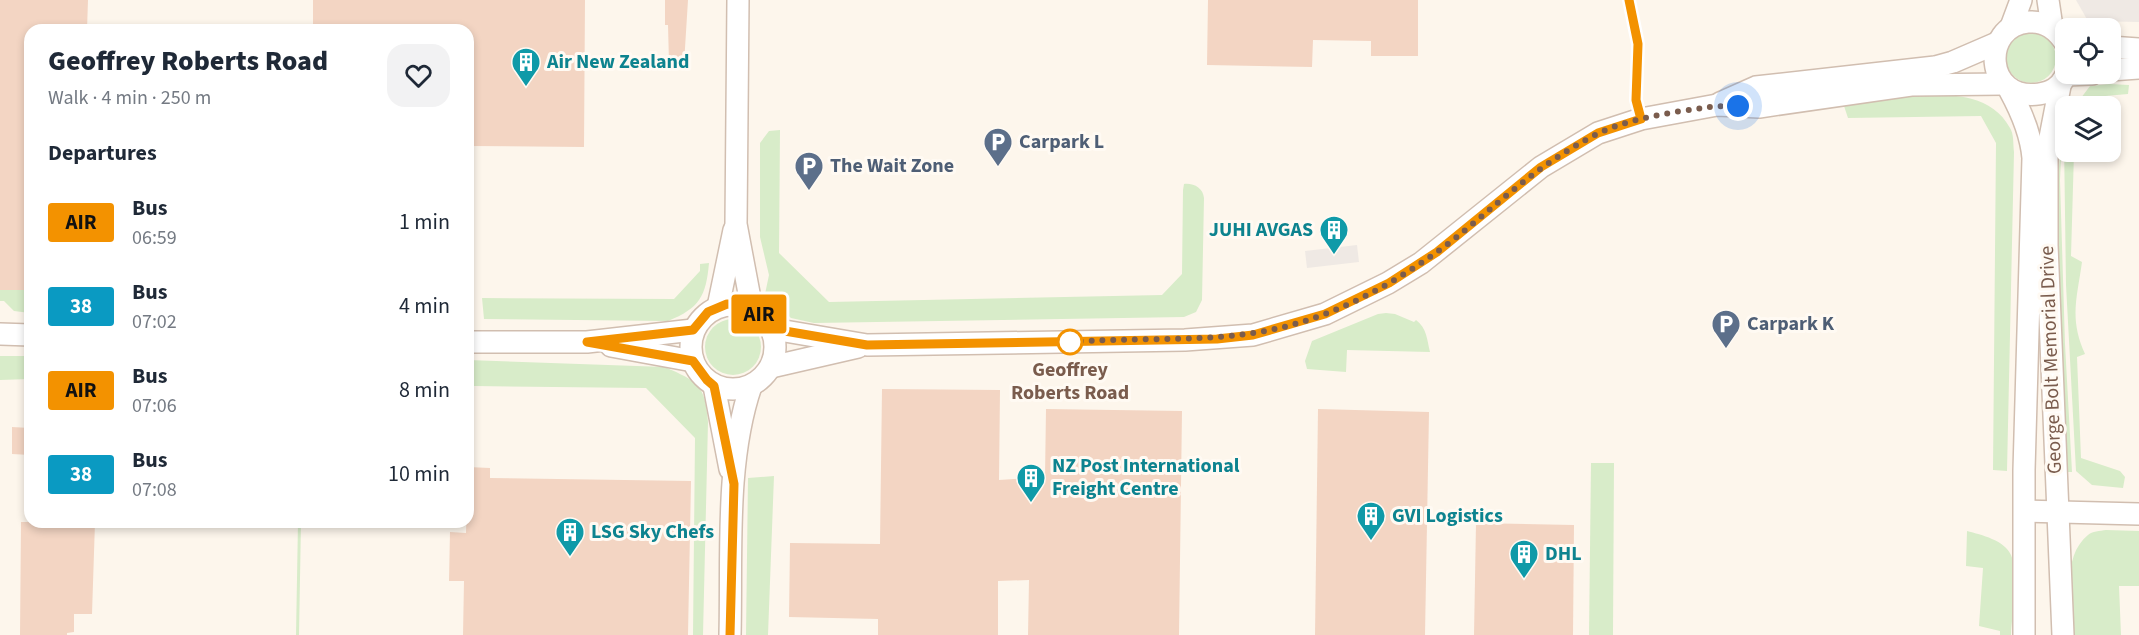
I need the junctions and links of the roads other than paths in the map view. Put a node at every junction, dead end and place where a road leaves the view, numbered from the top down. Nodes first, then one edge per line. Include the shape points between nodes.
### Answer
1 (738, 0) edge
2 (2021, 0) edge
3 (2048, 0) edge
4 (2055, 19) edge
5 (2011, 27) junction
6 (2055, 33) edge
7 (1998, 43) junction
8 (2121, 47) edge
9 (2139, 49) edge
10 (2139, 68) edge
11 (2121, 69) edge
12 (2058, 84) edge
13 (2063, 84) edge
14 (2007, 88) junction
15 (1717, 105) junction
16 (736, 224) junction
17 (718, 307) junction
18 (752, 309) junction
19 (773, 329) junction
20 (693, 330) junction
21 (0, 334) edge
22 (24, 334) edge
23 (474, 342) edge
24 (587, 342) junction
25 (867, 345) junction
26 (693, 361) junction
27 (771, 367) junction
28 (714, 386) junction
29 (751, 386) junction
30 (734, 484) junction
31 (2025, 511) junction
32 (2058, 511) junction
33 (2139, 514) edge
34 (730, 635) edge
35 (2024, 635) edge
36 (2063, 635) edge

1 - 16 street
2 - 5 street
3 - 4 street
5 - 6 street via 2032,22
5 - 7 street
7 - 14 street, George Bolt Memorial Drive via 1996,66
7 - 15 street via 1935,67 1756,87
8 - 9 street
10 - 11 street
12 - 14 street via 2052,91 2031,95
13 - 32 street, George Bolt Memorial Drive via 2047,153 2046,245
14 - 15 street via 1925,83 1759,107
14 - 31 street, George Bolt Memorial Drive via 2021,110 2033,158
15 - 25 street via 1641,119 1598,133 1541,167 1449,242 1389,283 1325,314 1253,335 1185,340
16 - 17 street
16 - 18 street
17 - 18 street via 742,305
17 - 20 street
18 - 19 street
19 - 25 street
19 - 27 street via 776,345
20 - 24 street
20 - 26 street
21 - 22 street
23 - 24 street
24 - 26 street
25 - 27 street
26 - 28 street
27 - 29 street
28 - 29 street via 735,390
28 - 30 street
29 - 30 street via 742,417
30 - 34 street
31 - 32 street
31 - 35 street, George Bolt Memorial Drive
32 - 33 street
32 - 36 street, George Bolt Memorial Drive

